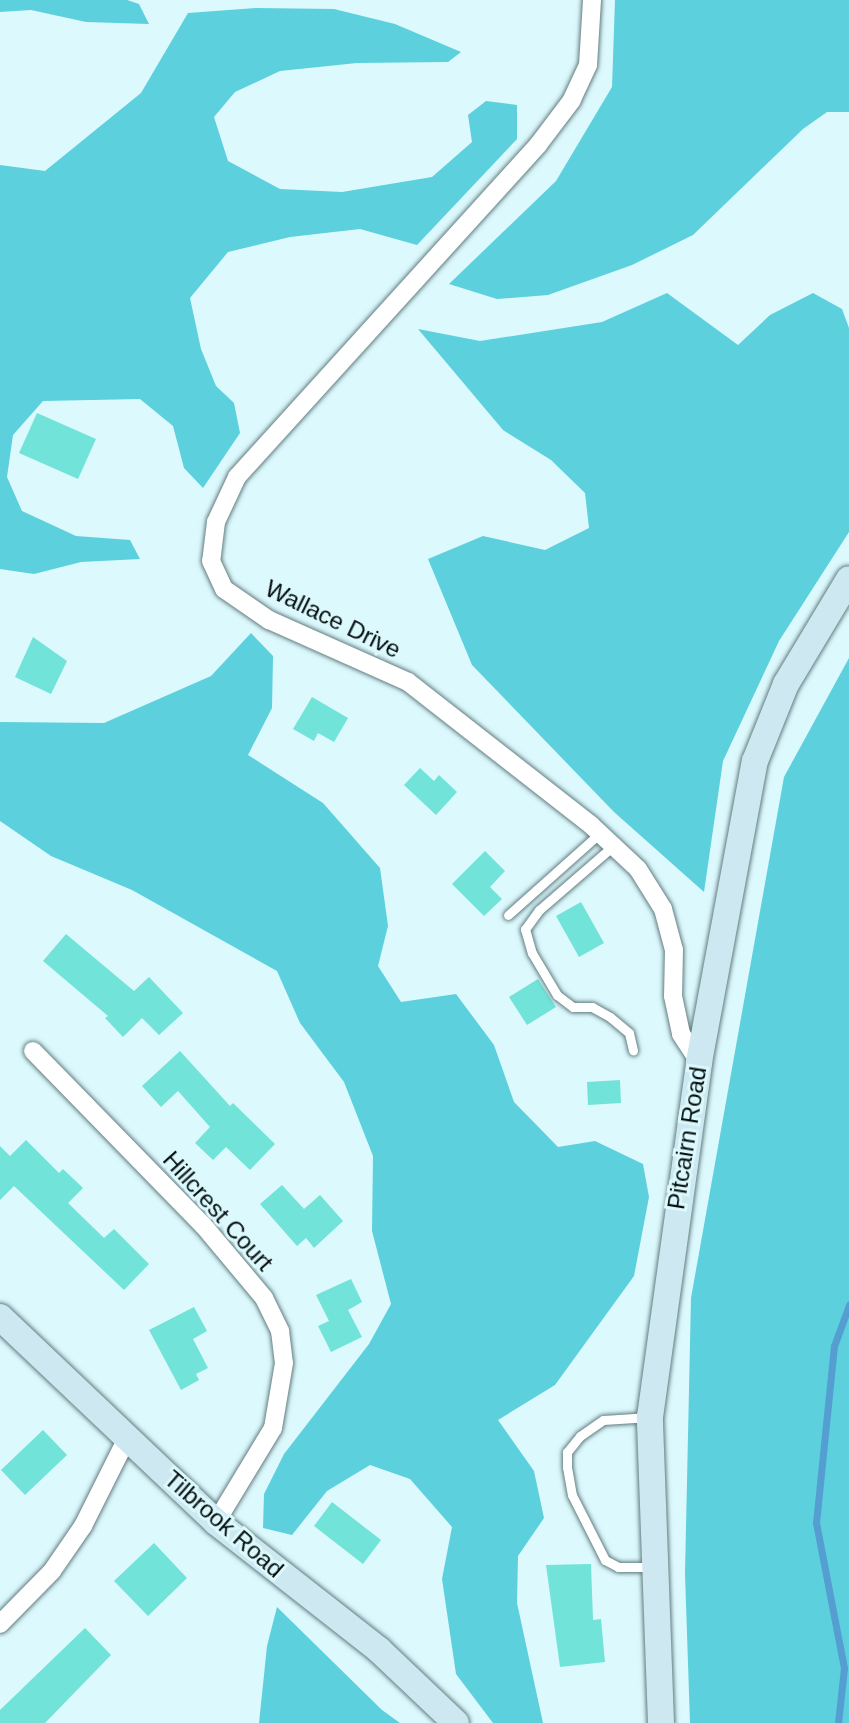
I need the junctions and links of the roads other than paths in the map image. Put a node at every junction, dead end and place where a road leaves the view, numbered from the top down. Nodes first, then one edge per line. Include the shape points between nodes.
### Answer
1 (592, 0) edge
2 (849, 579) edge
3 (606, 840) junction
4 (508, 915) dead end
5 (33, 1051) dead end
6 (633, 1051) dead end
7 (699, 1062) junction
8 (0, 1317) edge
9 (650, 1417) junction
10 (127, 1438) junction
11 (216, 1522) junction
12 (656, 1567) junction
13 (0, 1624) edge
14 (456, 1723) edge
15 (661, 1723) edge

1 - 3 street, Wallace Drive via 588,65 572,100 538,145 237,477 216,522 211,561 224,589 269,620 408,682
2 - 7 street, Pitcairn Road via 786,684 755,761
3 - 4 lane
3 - 6 lane via 525,929 532,953 557,995 573,1007 592,1007 610,1017 629,1033
3 - 7 street, Wallace Drive via 638,869 663,909 674,950 673,996 681,1034
5 - 11 street, Hillcrest Court via 203,1225 264,1298 280,1331 284,1363 273,1428
7 - 9 street, Pitcairn Road
8 - 10 street, Tilbrook Road
9 - 12 street, Pitcairn Road
9 - 12 lane via 603,1420 567,1452 567,1467 572,1495 605,1560 618,1567
10 - 11 street, Tilbrook Road
10 - 13 street via 68,1548
11 - 14 street, Tilbrook Road via 379,1650
12 - 15 street, Pitcairn Road

